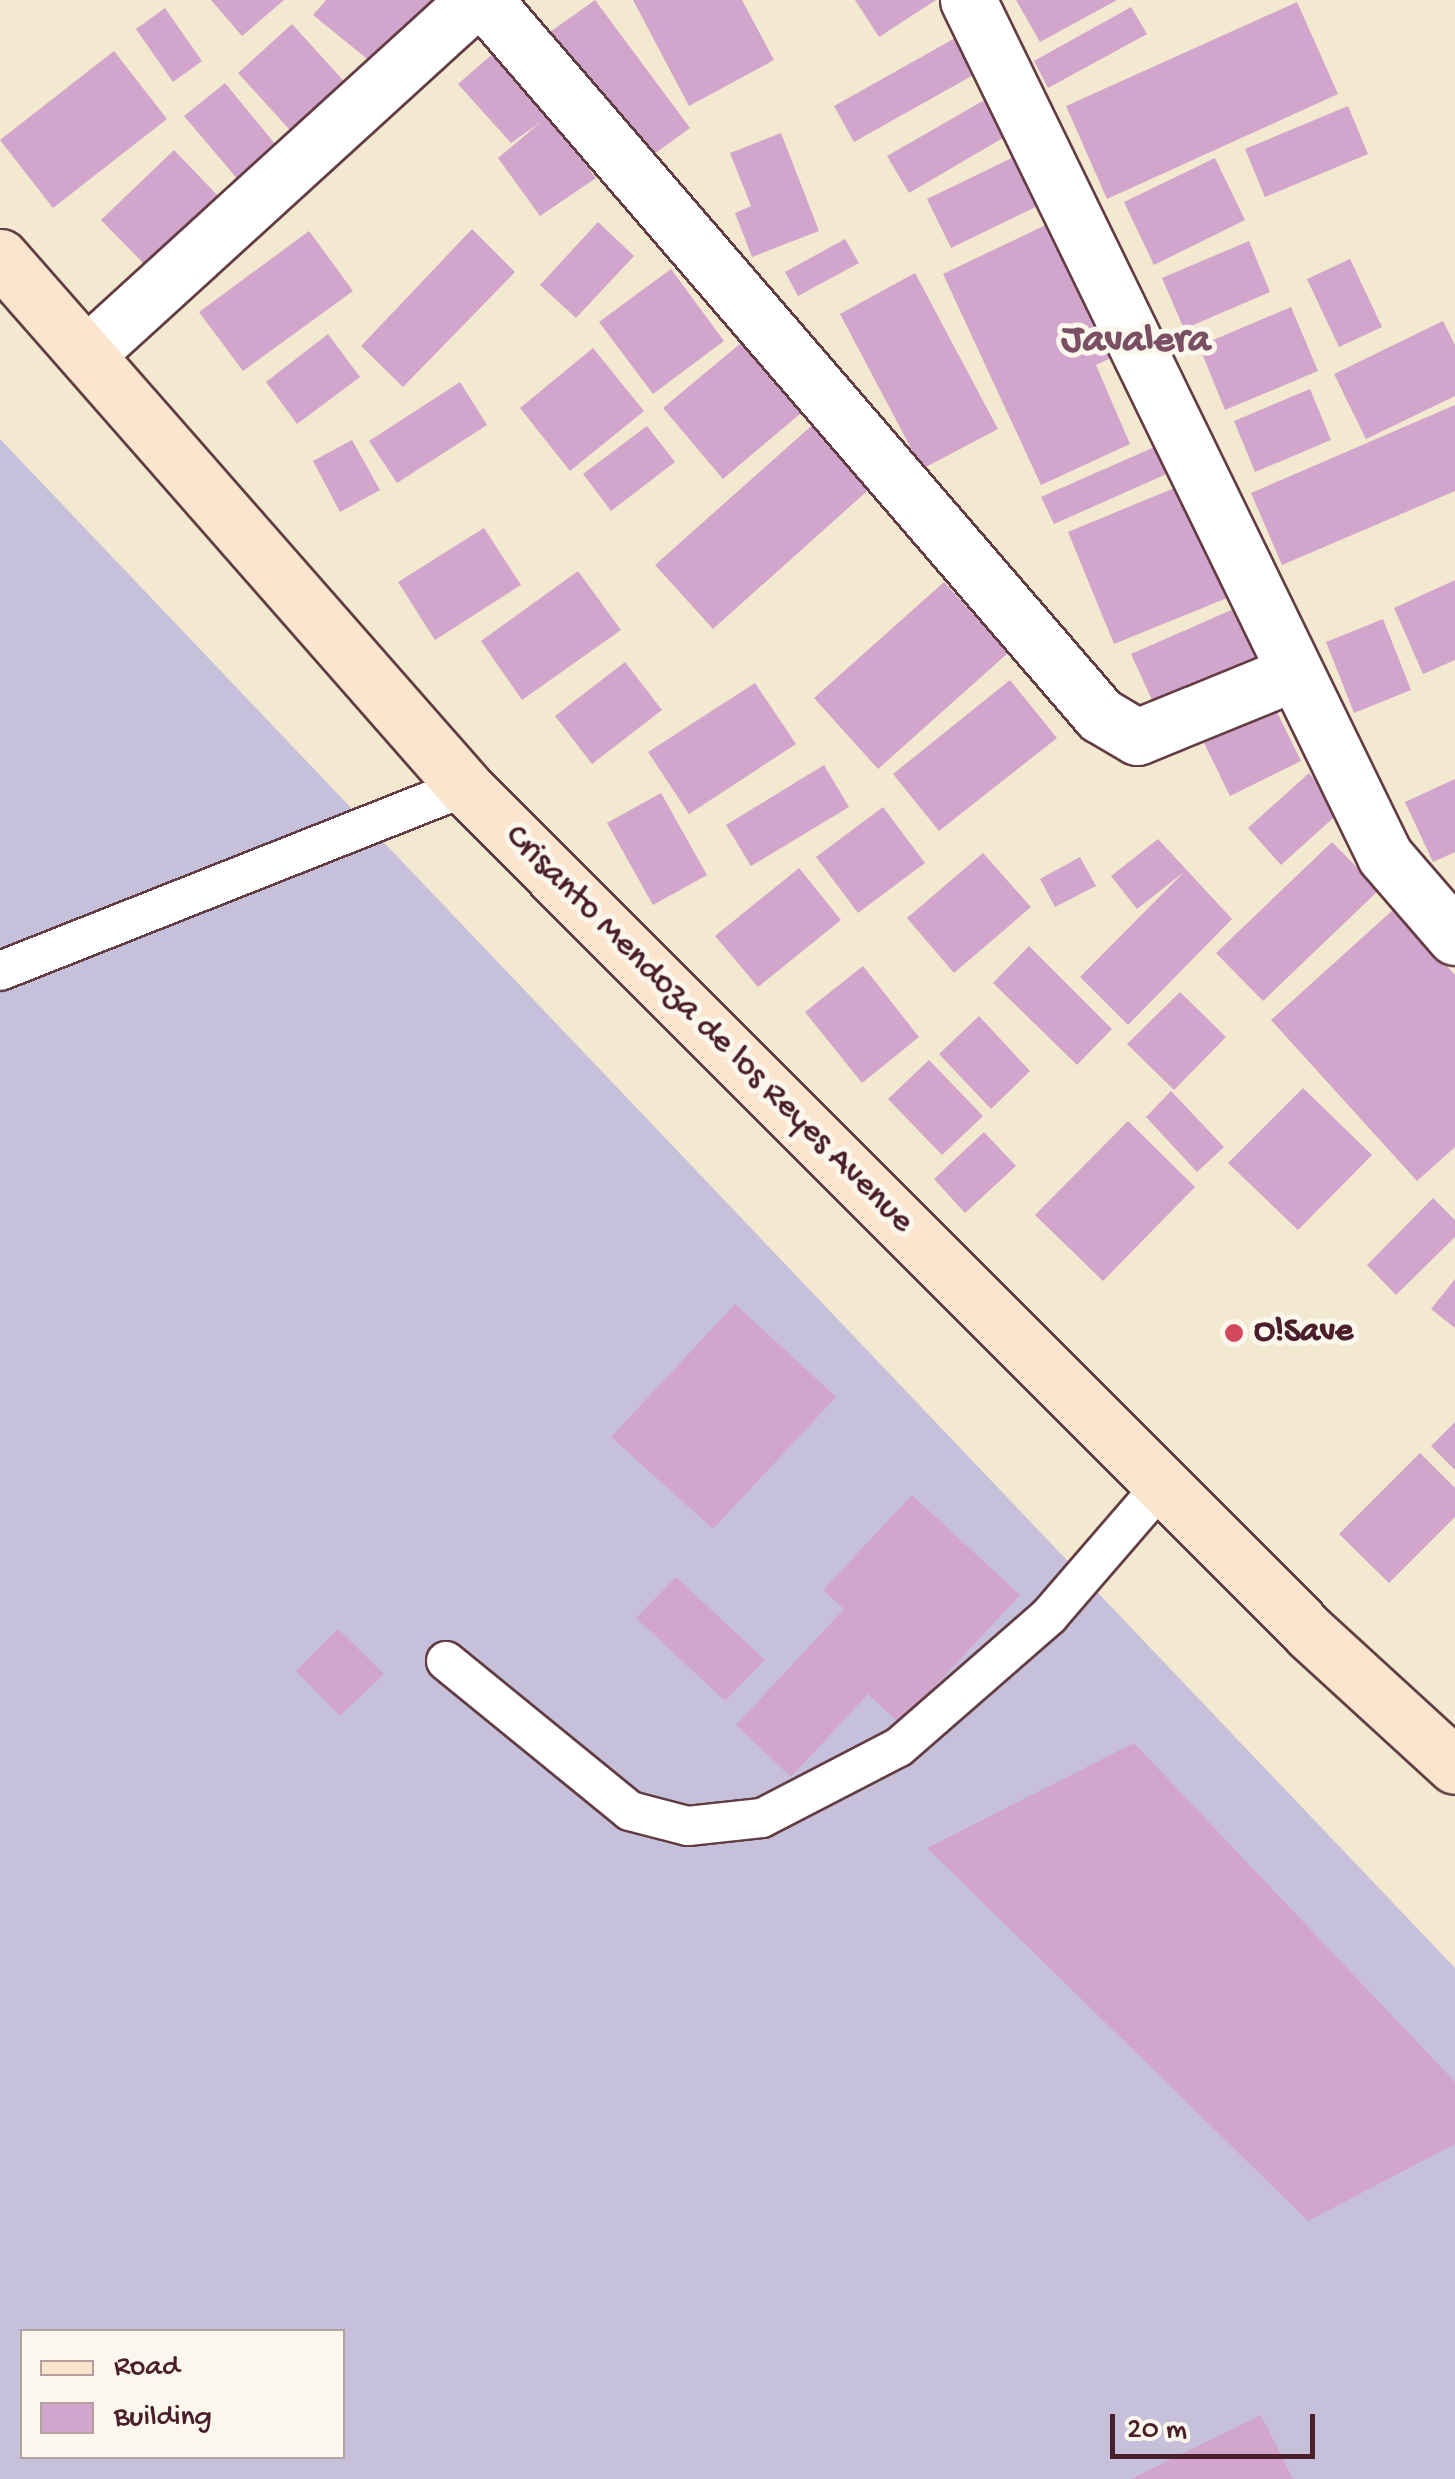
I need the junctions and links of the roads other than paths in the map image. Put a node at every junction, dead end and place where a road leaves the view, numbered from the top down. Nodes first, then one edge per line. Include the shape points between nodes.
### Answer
1 (475, 0) edge
2 (484, 0) edge
3 (968, 0) edge
4 (0, 258) edge
5 (90, 352) junction
6 (1291, 674) junction
7 (465, 788) junction
8 (1455, 937) edge
9 (0, 971) edge
10 (1162, 1484) junction
11 (446, 1661) dead end
12 (1455, 1766) edge

1 - 5 street
2 - 6 street via 1100,715 1138,737
3 - 6 street
4 - 5 main road, Crisanto Mendoza de los Reyes Avenue
5 - 7 main road, Crisanto Mendoza de los Reyes Avenue
6 - 8 street via 1385,856
7 - 9 lane
7 - 10 main road, Crisanto Mendoza de los Reyes Avenue
10 - 11 lane via 1048,1616 898,1747 762,1818 688,1826 630,1811
10 - 12 main road, Crisanto Mendoza de los Reyes Avenue

